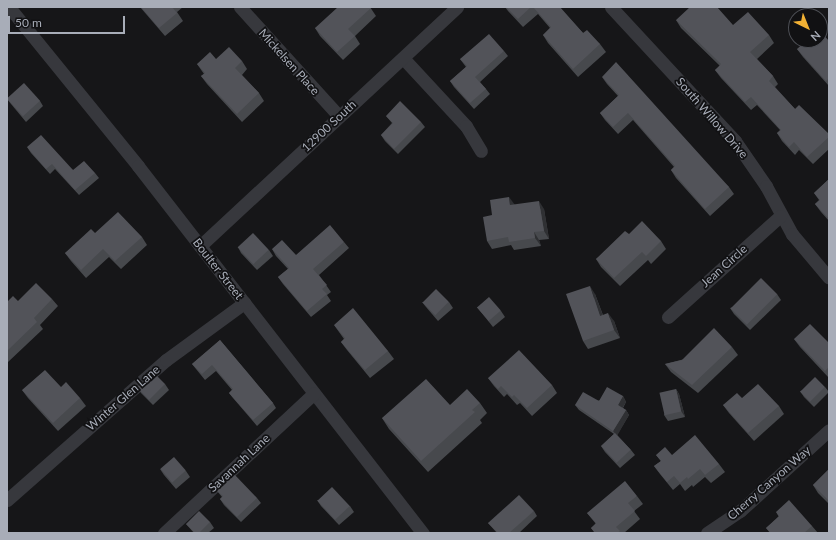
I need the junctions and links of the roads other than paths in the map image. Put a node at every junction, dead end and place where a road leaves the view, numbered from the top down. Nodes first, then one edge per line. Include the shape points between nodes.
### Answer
1 (9, 7) edge
2 (240, 7) edge
3 (457, 7) edge
4 (611, 7) edge
5 (403, 58) junction
6 (339, 116) junction
7 (481, 151) dead end
8 (780, 216) junction
9 (200, 246) junction
10 (829, 278) edge
11 (244, 302) junction
12 (668, 317) dead end
13 (314, 392) junction
14 (829, 430) edge
15 (7, 500) edge
16 (164, 533) edge
17 (423, 533) edge
18 (707, 533) edge

1 - 9 street, Boulter Street
2 - 6 street, Mickelsen Place
3 - 5 street, 12900 South
4 - 8 street, South Willow Drive via 735,141 766,186
5 - 6 street, 12900 South
5 - 7 street via 466,126
6 - 9 street, 12900 South
8 - 10 street, South Willow Drive
8 - 12 street, Jean Circle
9 - 11 street, Boulter Street
11 - 13 street, Boulter Street
11 - 15 street, Winter Glen Lane via 166,360
13 - 16 street, Savannah Lane
13 - 17 street, Boulter Street
14 - 18 street, Cherry Canyon Way via 740,511

